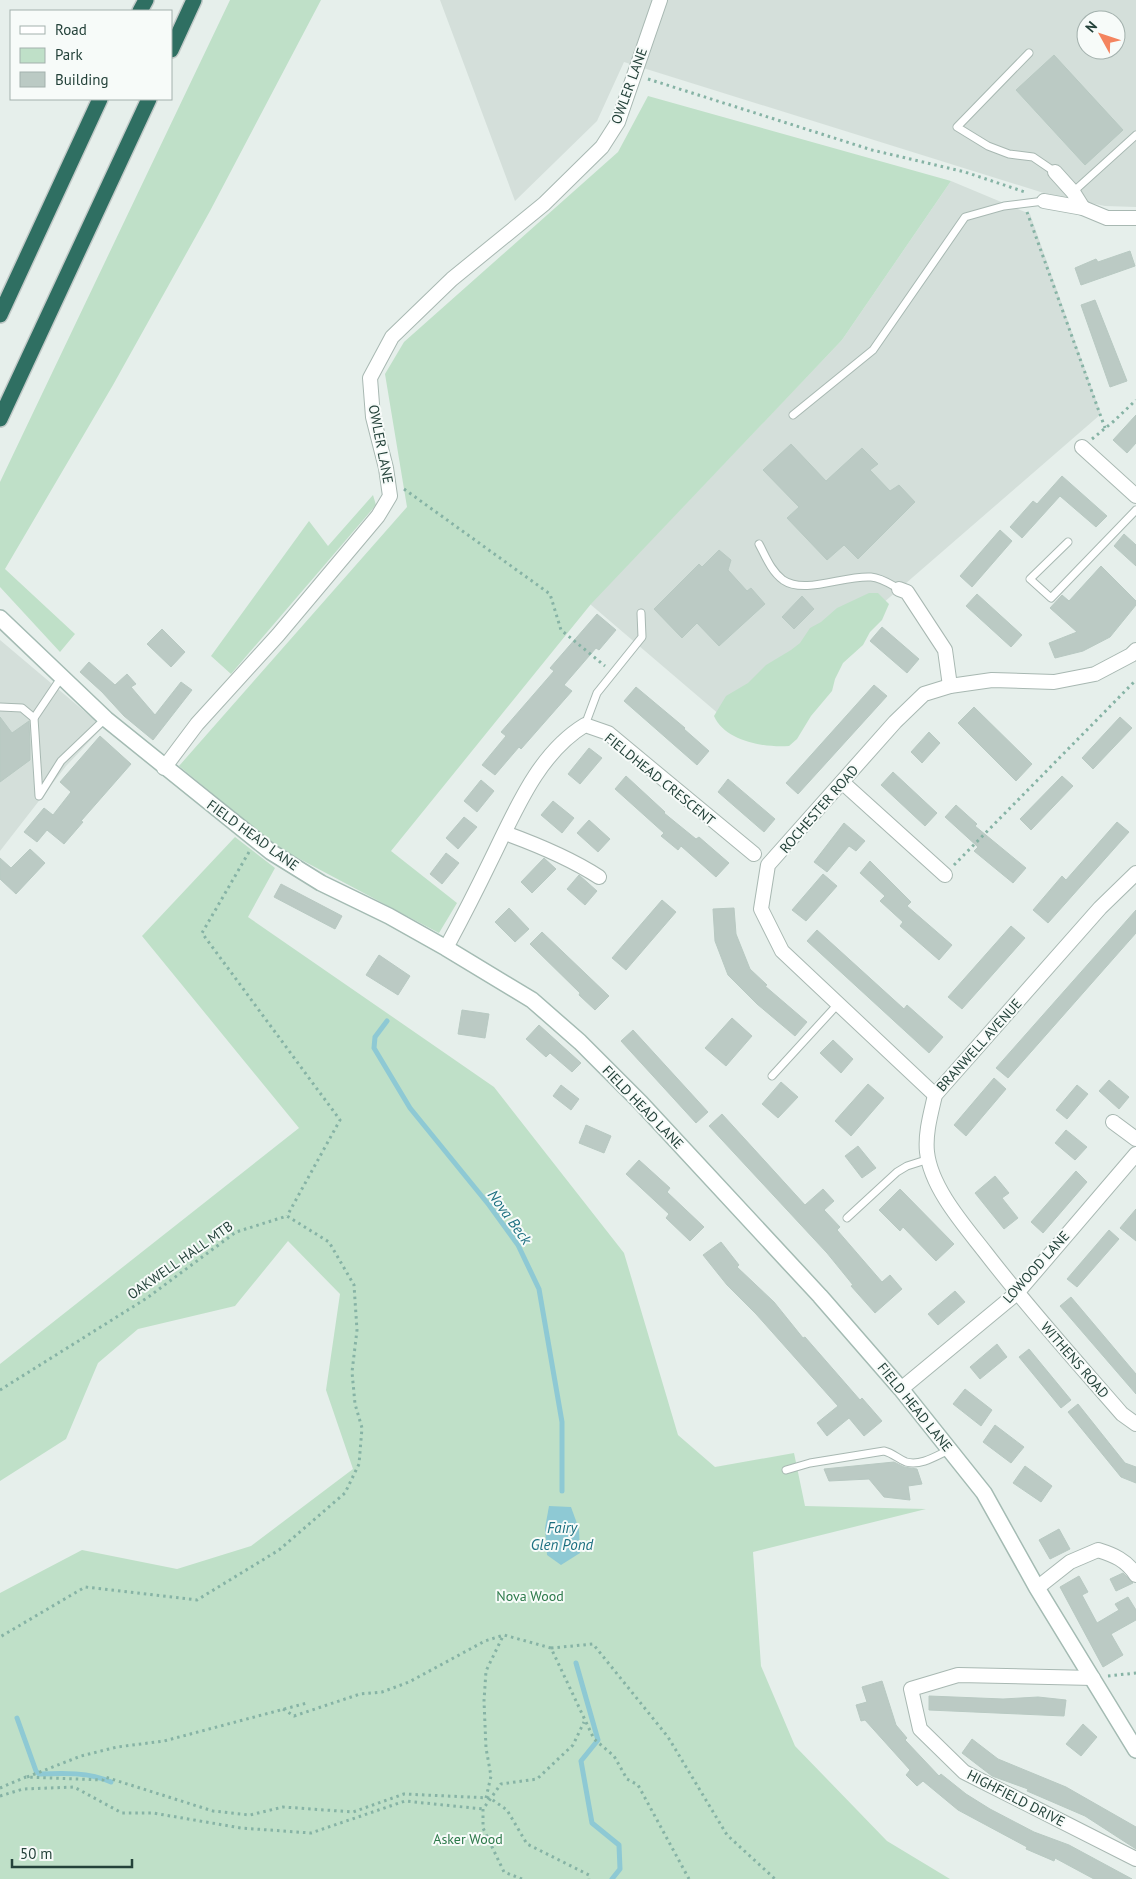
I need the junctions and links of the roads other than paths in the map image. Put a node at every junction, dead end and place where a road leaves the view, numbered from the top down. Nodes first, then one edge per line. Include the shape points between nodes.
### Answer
1 (194, 0) edge
2 (660, 0) edge
3 (172, 48) edge
4 (1029, 54) dead end
5 (100, 100) edge
6 (149, 100) edge
7 (1136, 135) edge
8 (1055, 172) joint
9 (1074, 192) junction
10 (1044, 201) joint
11 (1083, 208) junction
12 (1136, 218) edge
13 (0, 315) edge
14 (793, 415) dead end
15 (0, 419) edge
16 (1082, 447) road end
17 (1136, 496) edge
18 (1136, 510) edge
19 (1068, 542) dead end
20 (759, 544) dead end
21 (899, 589) joint
22 (641, 613) dead end
23 (0, 618) edge
24 (1136, 650) edge
25 (61, 678) junction
26 (950, 686) junction
27 (0, 707) edge
28 (34, 718) junction
29 (106, 718) junction
30 (585, 725) junction
31 (164, 768) junction
32 (842, 782) junction
33 (505, 833) junction
34 (754, 854) dead end
35 (1136, 873) edge
36 (945, 875) road end
37 (599, 877) dead end
38 (446, 948) junction
39 (838, 1004) junction
40 (772, 1076) dead end
41 (935, 1096) junction
42 (1113, 1122) dead end
43 (1136, 1139) edge
44 (1136, 1154) edge
45 (929, 1159) junction
46 (847, 1218) dead end
47 (1016, 1293) junction
48 (901, 1388) junction
49 (1136, 1424) edge
50 (950, 1450) junction
51 (786, 1470) dead end
52 (1136, 1575) edge
53 (1037, 1588) junction
54 (1093, 1678) junction
55 (1136, 1750) edge
56 (1136, 1860) edge

1 - 3 highway
2 - 31 street, OWLER LANE via 618,122 602,147 544,204 452,279 392,337 370,378 373,417 390,496 378,516 278,635 197,724
4 - 8 lane via 957,127 988,146 1009,154 1033,157
5 - 13 highway
6 - 15 highway
7 - 9 lane
8 - 9 street
9 - 11 street
10 - 11 street
10 - 14 lane via 1004,206 965,217 873,350
11 - 12 street via 1107,218
16 - 17 street
18 - 19 lane via 1051,598 1030,579
20 - 21 lane via 772,569 783,580 796,586 867,577 886,581
21 - 26 street via 907,592 945,650
22 - 30 lane via 642,637 597,693
23 - 25 main road, FIELD HEAD LANE
24 - 26 street, ROCHESTER ROAD via 1095,674 1054,682 992,680
25 - 28 lane
25 - 29 main road, FIELD HEAD LANE
26 - 32 street, ROCHESTER ROAD via 924,694
27 - 28 lane via 22,708
28 - 29 lane via 39,796 60,761
29 - 31 main road, FIELD HEAD LANE
30 - 33 street via 567,736 547,758
30 - 34 street, FIELDHEAD CRESCENT via 608,733
31 - 38 main road, FIELD HEAD LANE via 256,840 321,883 390,916
32 - 36 street
32 - 39 street, ROCHESTER ROAD via 768,865 761,909 782,951
33 - 37 street via 542,847
33 - 38 street
35 - 41 street, BRANWELL AVENUE via 1100,908
38 - 48 main road, FIELD HEAD LANE via 532,1000 580,1042 681,1146
39 - 40 lane
39 - 41 street, ROCHESTER ROAD
41 - 45 street, BRANWELL AVENUE via 928,1126
42 - 43 street
44 - 47 street, LOWOOD LANE
45 - 46 lane via 897,1172
45 - 47 street, BRANWELL AVENUE via 940,1191 951,1208
47 - 48 street, LOWOOD LANE
47 - 49 street, WITHENS ROAD via 1122,1414
48 - 50 main road, FIELD HEAD LANE
50 - 51 lane via 919,1463 905,1462 884,1451
50 - 53 main road, FIELD HEAD LANE via 984,1493
52 - 53 street via 1116,1555 1098,1550 1070,1562
53 - 54 main road, FIELD HEAD LANE
54 - 55 main road, FIELD HEAD LANE
54 - 56 street, HIGHFIELD DRIVE via 958,1675 911,1689 920,1729 964,1772

